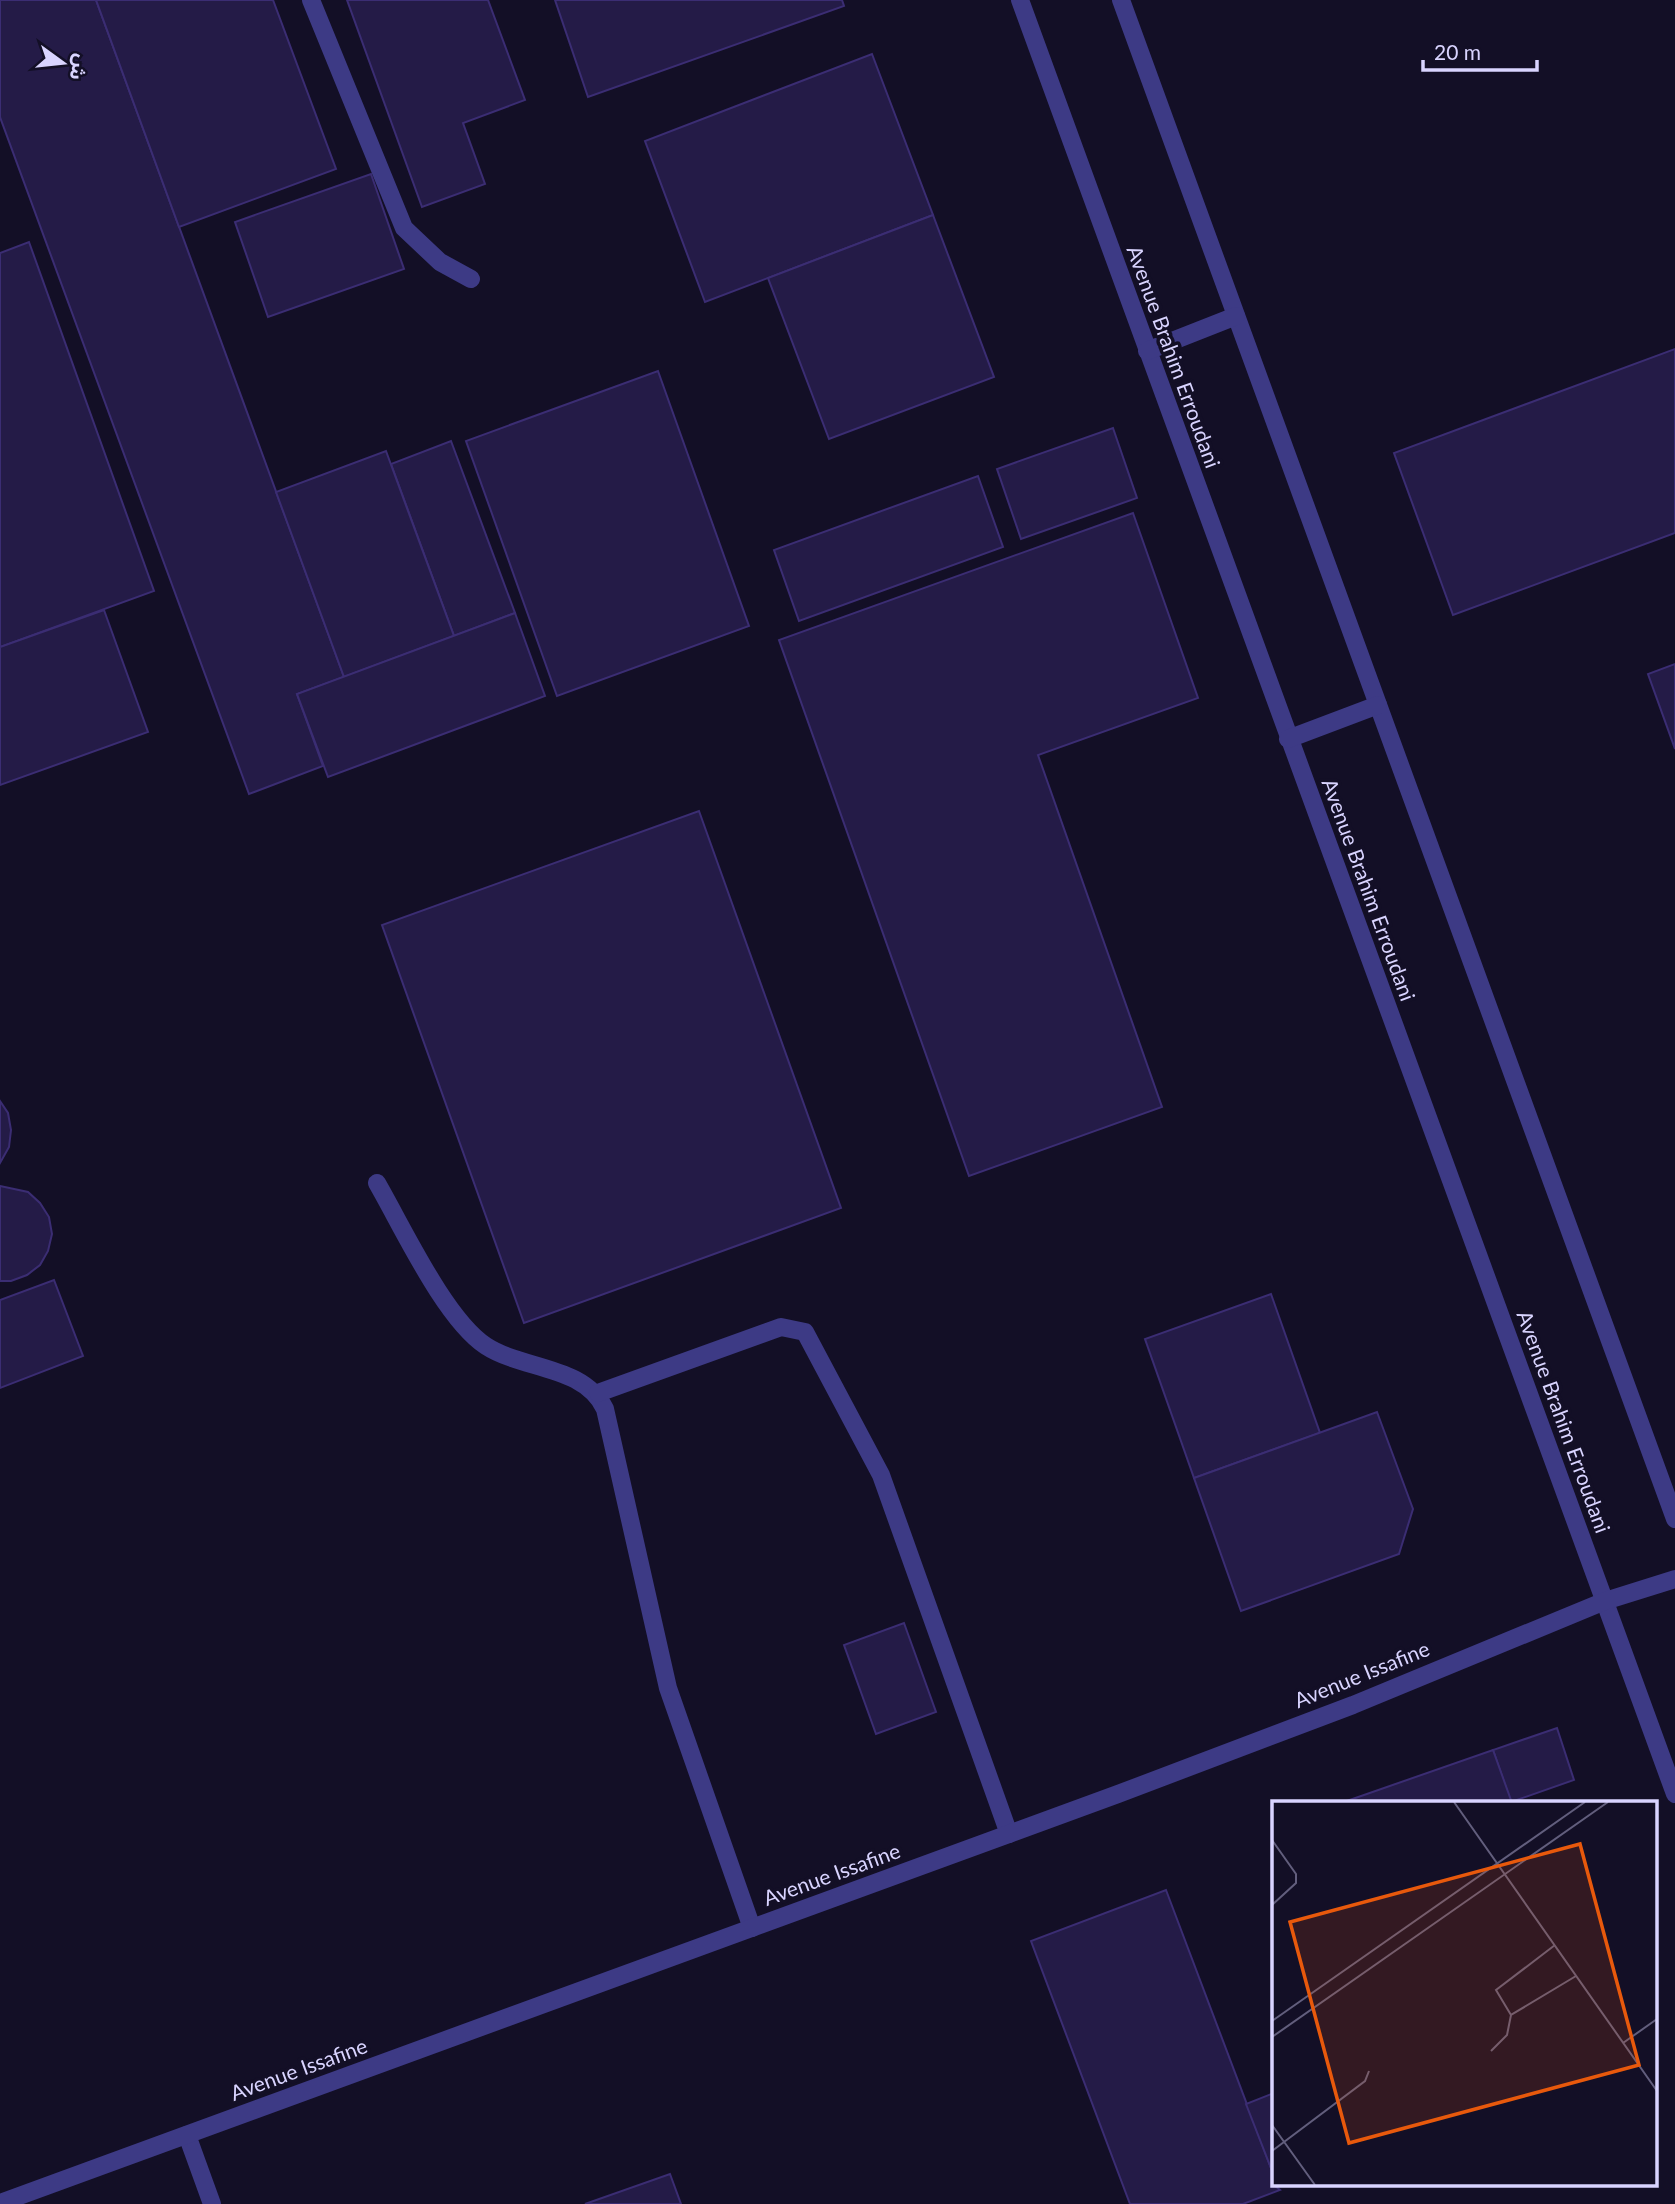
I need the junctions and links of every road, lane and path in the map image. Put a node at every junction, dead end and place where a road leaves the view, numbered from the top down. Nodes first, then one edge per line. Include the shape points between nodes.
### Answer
1 (311, 0) edge
2 (1020, 0) edge
3 (1121, 0) edge
4 (471, 279) dead end
5 (1236, 316) junction
6 (1147, 351) junction
7 (1378, 705) junction
8 (1288, 739) junction
9 (377, 1183) dead end
10 (598, 1393) junction
11 (1675, 1519) edge
12 (1675, 1579) edge
13 (1605, 1601) junction
14 (1675, 1794) edge
15 (1009, 1834) junction
16 (752, 1928) junction
17 (187, 2135) junction
18 (0, 2203) edge
19 (212, 2204) edge

1 - 4 street via 404,228 440,261
2 - 6 street, Avenue Brahim Erroudani
3 - 5 street
5 - 6 street
5 - 7 street
6 - 8 street, Avenue Brahim Erroudani
7 - 8 street
7 - 11 street
8 - 13 street, Avenue Brahim Erroudani
9 - 10 street via 465,1328 488,1347 573,1378
10 - 15 street via 781,1327 805,1332 881,1475
10 - 16 street via 668,1688
12 - 13 street, Avenue Issafine
13 - 14 street, Avenue Brahim Erroudani
13 - 15 street, Avenue Issafine via 1353,1705
15 - 16 street, Avenue Issafine
16 - 17 street, Avenue Issafine
17 - 18 street, Avenue Issafine
17 - 19 street

